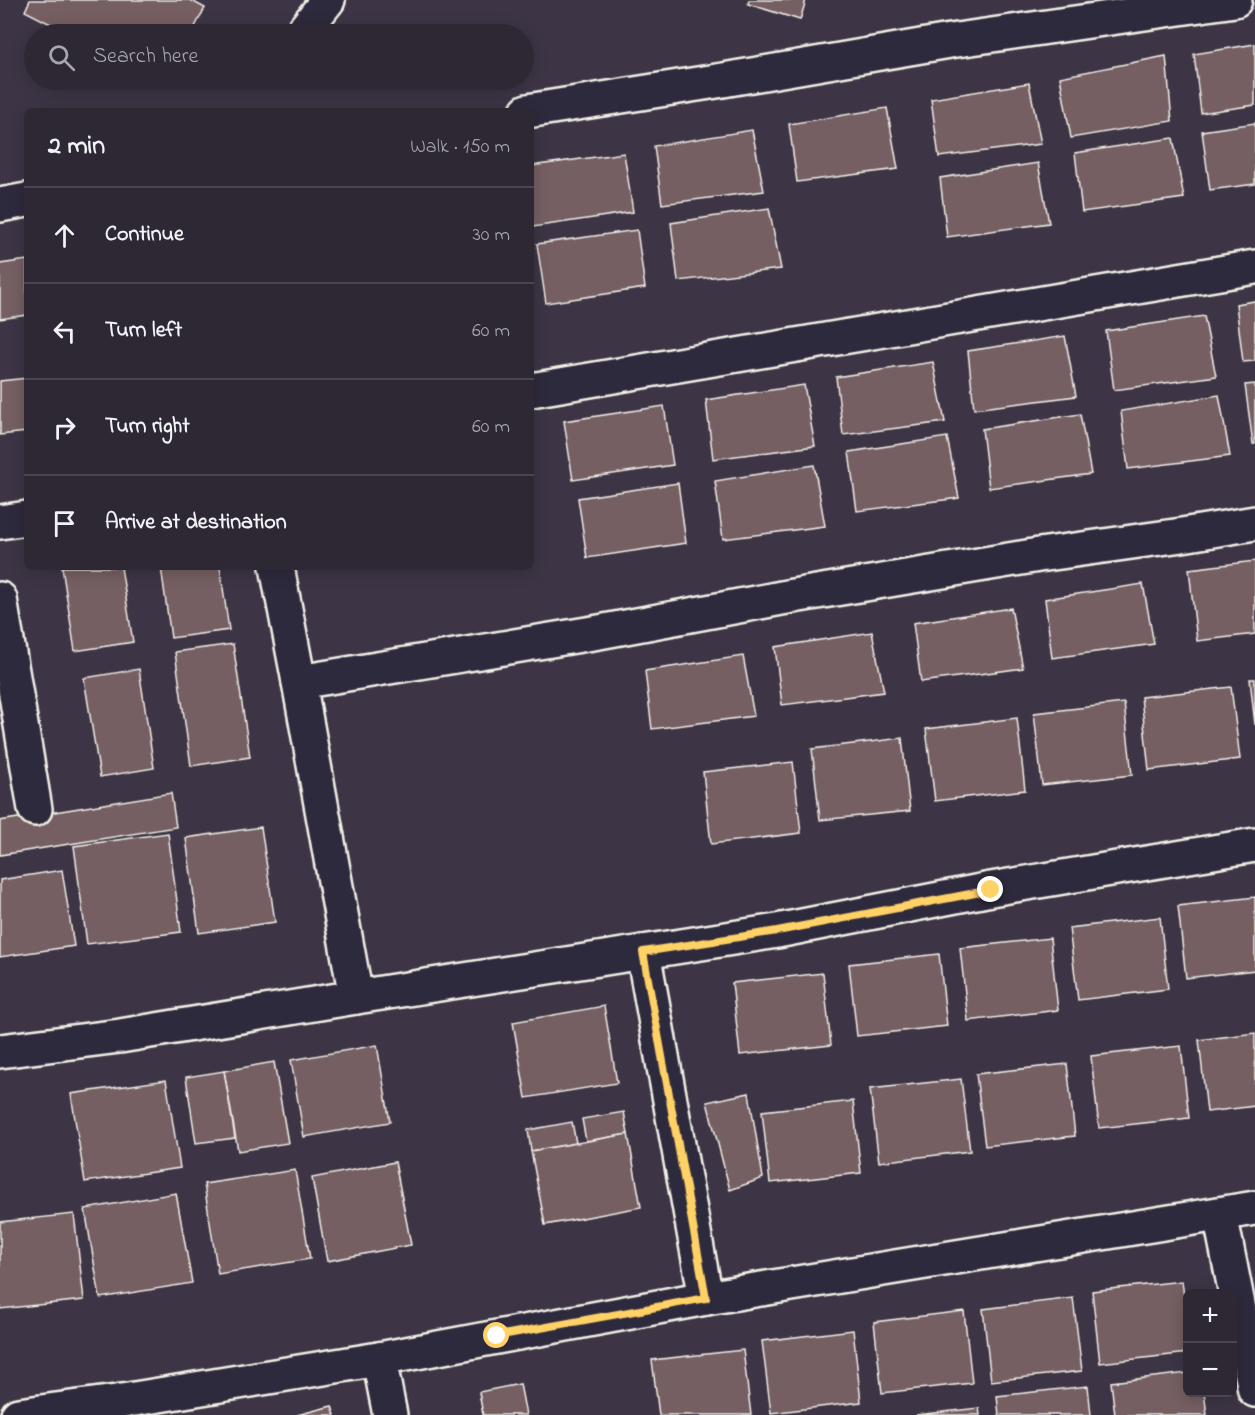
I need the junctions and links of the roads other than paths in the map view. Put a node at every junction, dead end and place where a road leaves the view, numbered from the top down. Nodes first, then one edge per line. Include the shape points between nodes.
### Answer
1 (328, 0) edge
2 (1235, 0) edge
3 (309, 24) edge
4 (534, 110) edge
5 (24, 201) edge
6 (0, 205) edge
7 (1255, 267) edge
8 (534, 389) edge
9 (24, 518) edge
10 (0, 522) edge
11 (1255, 523) edge
12 (278, 570) edge
13 (0, 599) edge
14 (299, 682) junction
15 (35, 809) dead end
16 (1255, 845) edge
17 (643, 952) junction
18 (356, 997) junction
19 (0, 1051) edge
20 (1255, 1208) edge
21 (1220, 1214) junction
22 (706, 1298) junction
23 (379, 1359) junction
24 (1255, 1389) edge
25 (18, 1415) edge
26 (390, 1415) edge

1 - 3 street
2 - 4 street via 950,41
5 - 6 street
7 - 8 street
9 - 10 street
11 - 14 street via 821,591
12 - 14 street
13 - 15 street
14 - 18 street
16 - 17 street
17 - 18 street
17 - 22 street
18 - 19 street via 120,1036
20 - 21 street
21 - 22 street
21 - 24 street
22 - 23 street
23 - 25 street
23 - 26 street

